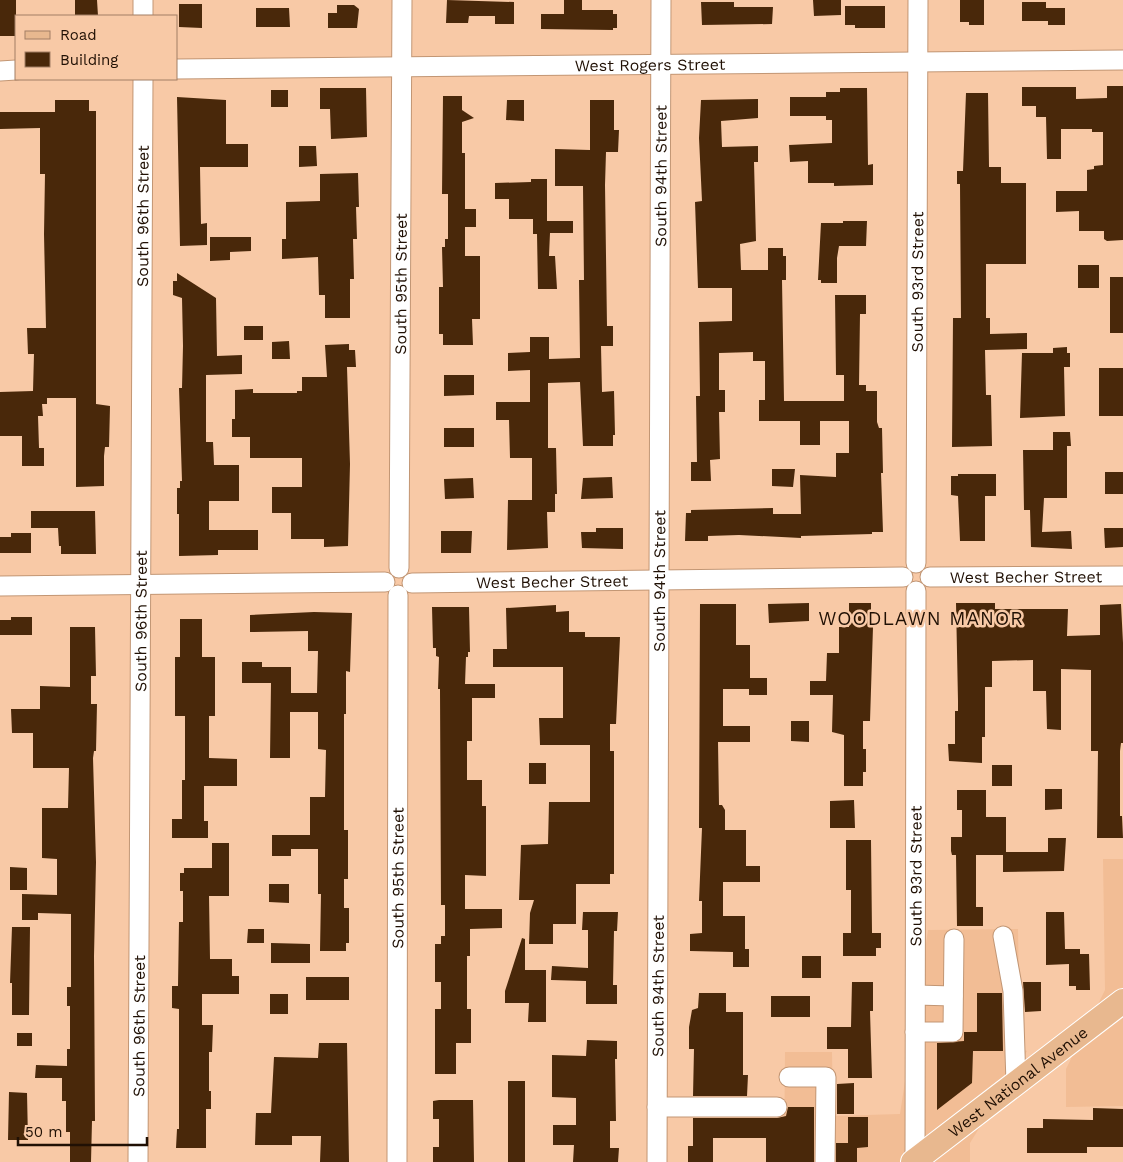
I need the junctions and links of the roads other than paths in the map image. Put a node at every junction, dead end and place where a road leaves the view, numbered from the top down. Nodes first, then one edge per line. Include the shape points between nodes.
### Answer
1 (143, 0) edge
2 (402, 0) edge
3 (660, 0) edge
4 (918, 0) edge
5 (143, 15) edge
6 (1123, 60) edge
7 (918, 61) junction
8 (660, 63) junction
9 (402, 66) junction
10 (178, 68) edge
11 (0, 70) edge
12 (15, 70) edge
13 (143, 80) edge
14 (916, 563) junction
15 (1123, 576) edge
16 (902, 577) junction
17 (930, 577) junction
18 (659, 579) junction
19 (139, 584) junction
20 (0, 586) edge
21 (399, 587) junction
22 (916, 590) junction
23 (1003, 936) dead end
24 (954, 939) dead end
25 (916, 995) junction
26 (953, 996) junction
27 (1123, 1001) edge
28 (915, 1032) junction
29 (789, 1076) dead end
30 (1016, 1083) junction
31 (657, 1107) junction
32 (777, 1107) dead end
33 (138, 1162) edge
34 (397, 1162) edge
35 (657, 1162) edge
36 (826, 1162) edge
37 (914, 1162) edge

1 - 5 street
2 - 9 street, South 95th Street
3 - 8 street, South 94th Street
4 - 7 street, South 93rd Street
6 - 7 street, West Rogers Street
7 - 8 street, West Rogers Street
7 - 14 street, South 93rd Street
8 - 9 street, West Rogers Street
8 - 18 street, South 94th Street
9 - 10 street, West Rogers Street
9 - 21 street, South 95th Street via 398,568 408,571
11 - 12 street
13 - 19 street, South 96th Street
14 - 16 street via 908,566
14 - 17 street via 925,566
15 - 17 street, West Becher Street
16 - 18 street, West Becher Street
16 - 22 street via 906,586
17 - 22 street via 926,586
18 - 21 street, West Becher Street
18 - 31 street, South 94th Street
19 - 20 street, West Becher Street
19 - 21 street, West Becher Street
19 - 33 street, South 96th Street
21 - 34 street, South 95th Street
22 - 25 street, South 93rd Street
23 - 30 street via 1013,991
24 - 26 street
25 - 26 street
25 - 28 street, South 93rd Street
26 - 28 street via 953,1032
27 - 30 main road, West National Avenue
28 - 37 street, South 93rd Street
29 - 36 street via 826,1076
30 - 37 main road, West National Avenue
31 - 32 street
31 - 35 street, South 94th Street

